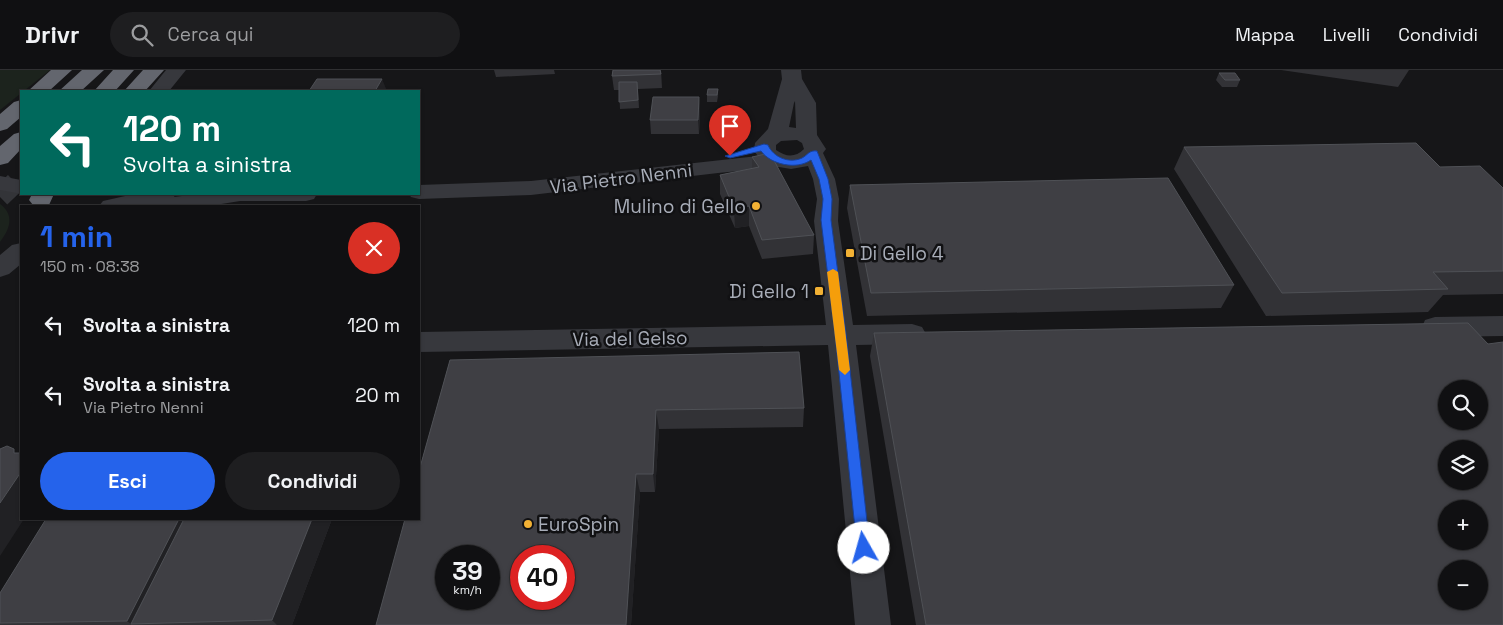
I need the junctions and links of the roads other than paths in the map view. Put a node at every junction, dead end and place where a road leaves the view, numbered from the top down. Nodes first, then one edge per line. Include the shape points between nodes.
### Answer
1 (62, 70) edge
2 (94, 70) edge
3 (124, 70) edge
4 (154, 70) edge
5 (176, 70) edge
6 (792, 74) edge
7 (39, 90) edge
8 (71, 90) edge
9 (105, 90) edge
10 (135, 90) edge
11 (160, 90) edge
12 (20, 139) edge
13 (810, 146) junction
14 (777, 152) junction
15 (0, 158) edge
16 (0, 183) edge
17 (20, 187) edge
18 (420, 192) edge
19 (160, 195) edge
20 (223, 195) edge
21 (116, 205) edge
22 (169, 205) edge
23 (826, 220) junction
24 (20, 251) edge
25 (20, 260) edge
26 (0, 268) edge
27 (1503, 326) edge
28 (1414, 327) edge
29 (940, 333) edge
30 (841, 334) junction
31 (420, 342) edge
32 (873, 625) edge

1 - 7 highway
2 - 8 highway
3 - 9 highway
4 - 10 highway
5 - 11 street
6 - 13 street via 806,103
6 - 14 street
12 - 15 highway
13 - 14 street via 806,160
13 - 14 street, Via Pietro Nenni via 795,134
13 - 23 street via 824,179 828,199
14 - 18 street, Via Pietro Nenni via 718,166 545,187
14 - 23 street via 804,176
16 - 17 street
19 - 21 street
20 - 22 street
23 - 30 street
24 - 26 street
25 - 26 street
27 - 28 street
29 - 30 street, Via del Gelso
30 - 31 street, Via del Gelso
30 - 32 street

